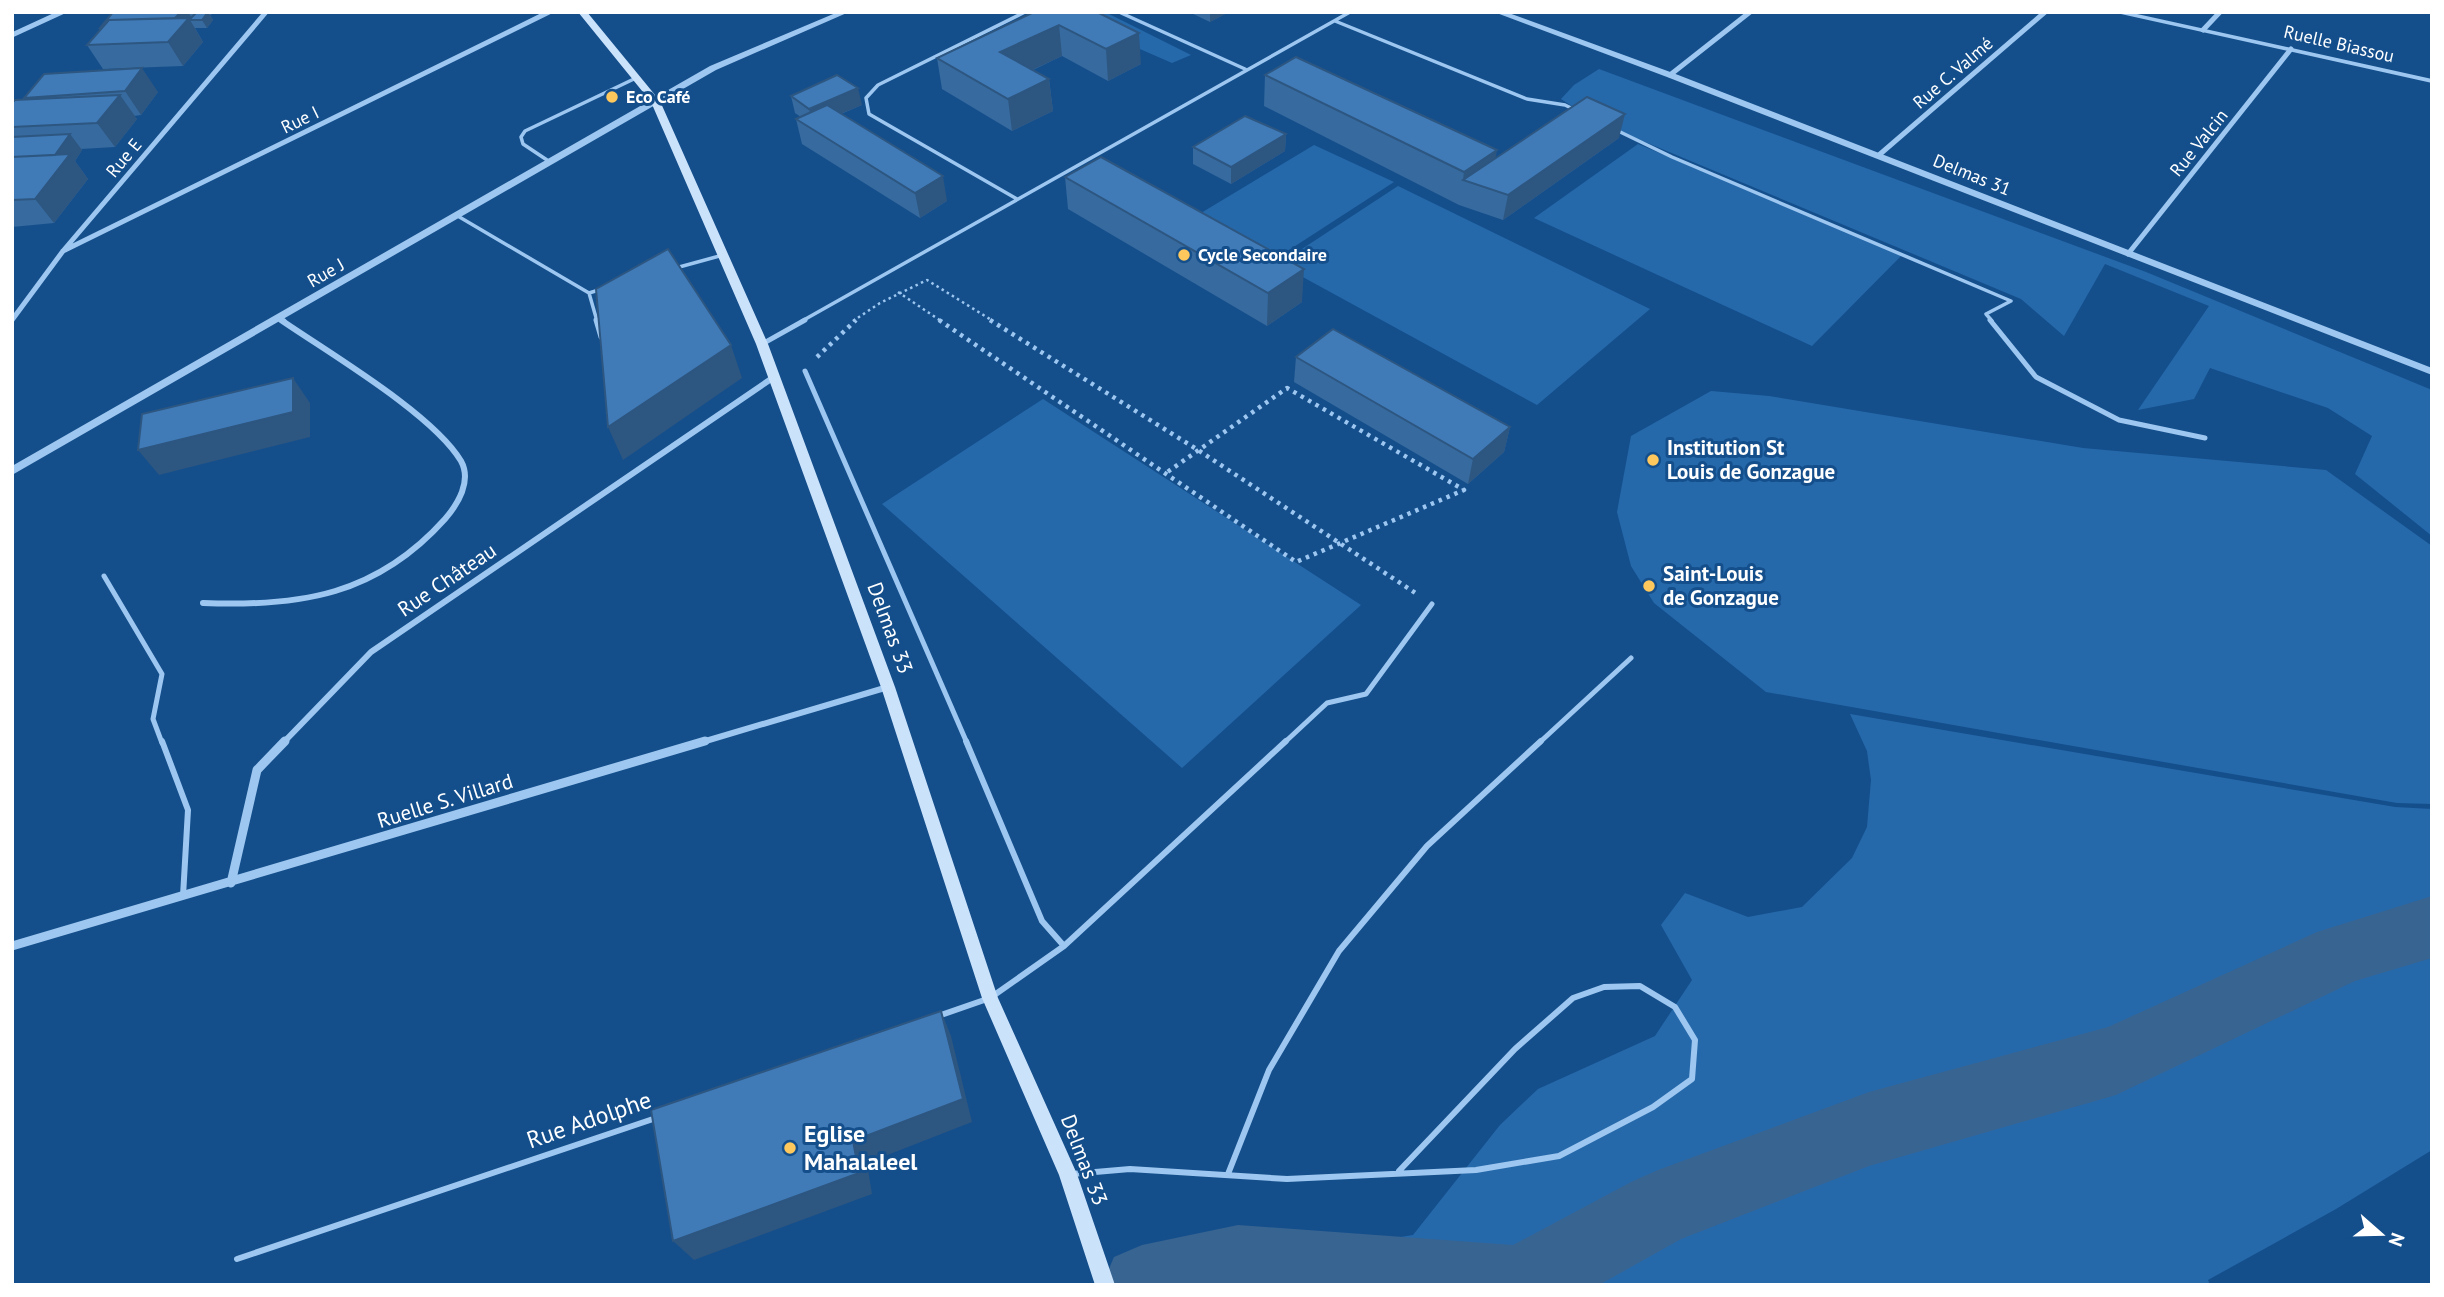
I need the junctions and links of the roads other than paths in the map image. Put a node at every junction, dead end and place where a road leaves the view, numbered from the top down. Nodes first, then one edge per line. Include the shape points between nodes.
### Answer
1 (62, 12) edge
2 (274, 12) edge
3 (550, 12) edge
4 (582, 12) edge
5 (845, 12) edge
6 (1025, 12) edge
7 (1119, 12) edge
8 (1350, 12) edge
9 (1498, 12) edge
10 (1750, 12) edge
11 (2045, 12) edge
12 (2116, 12) edge
13 (2220, 12) edge
14 (265, 15) edge
15 (1335, 20) junction
16 (2203, 30) junction
17 (12, 35) edge
18 (2291, 49) junction
19 (1245, 69) junction
20 (1670, 75) junction
21 (636, 78) junction
22 (2432, 82) edge
23 (656, 101) junction
24 (1589, 117) edge
25 (1613, 128) edge
26 (1879, 155) junction
27 (550, 162) junction
28 (1017, 198) junction
29 (456, 215) junction
30 (63, 251) junction
31 (2129, 254) junction
32 (723, 255) junction
33 (670, 270) edge
34 (603, 289) edge
35 (590, 292) junction
36 (279, 318) junction
37 (12, 320) edge
38 (603, 342) edge
39 (762, 344) junction
40 (805, 371) road end
41 (2432, 372) edge
42 (774, 377) junction
43 (2205, 438) dead end
44 (12, 471) edge
45 (104, 576) dead end
46 (203, 603) dead end
47 (1432, 604) road end
48 (1631, 658) dead end
49 (887, 687) junction
50 (231, 883) junction
51 (183, 898) junction
52 (12, 946) edge
53 (1064, 946) junction
54 (990, 998) junction
55 (926, 1021) edge
56 (669, 1113) edge
57 (1399, 1171) junction
58 (1068, 1174) junction
59 (1228, 1174) junction
60 (237, 1259) dead end
61 (1105, 1285) edge

1 - 17 street
2 - 14 street
3 - 30 street, Rue I
4 - 21 main road, Delmas 33
5 - 23 street, Rue J via 713,68
6 - 28 lane via 878,85 866,98 869,114
7 - 19 lane
8 - 15 lane
9 - 20 street, Delmas 31
10 - 20 street
11 - 26 street, Rue C. Valmé
12 - 16 street, Ruelle Biassou
13 - 16 street
14 - 30 street, Rue E
15 - 19 lane
15 - 24 lane via 1528,99 1565,105
16 - 18 street, Ruelle Biassou
18 - 22 street, Ruelle Biassou
18 - 31 street, Rue Valcin
19 - 28 lane
20 - 26 street, Delmas 31
21 - 23 main road, Delmas 33
21 - 27 lane via 525,131 523,144
23 - 27 street, Rue J
23 - 32 main road, Delmas 33
25 - 43 lane via 2011,301 1986,314 2036,377 2119,420
26 - 31 street, Delmas 31
27 - 29 street, Rue J
28 - 39 lane
29 - 35 lane
29 - 36 street, Rue J
30 - 37 street, Rue E
31 - 41 street, Delmas 31
32 - 33 lane
32 - 39 main road, Delmas 33
34 - 35 lane
35 - 38 lane
36 - 44 street, Rue J
36 - 46 street via 442,435 464,465 462,498 436,532 394,568 341,592 295,603
39 - 42 main road, Delmas 33
40 - 53 lane via 1042,921
42 - 49 main road, Delmas 33
42 - 50 street, Rue Château via 371,652 257,771
45 - 51 lane via 162,674 153,719 188,810
47 - 53 lane via 1366,694 1326,703
48 - 59 lane via 1427,846 1339,951 1269,1070
49 - 50 street, Ruelle S. Villard
49 - 54 main road, Delmas 33
50 - 51 street, Ruelle S. Villard
51 - 52 street, Ruelle S. Villard
53 - 54 lane
54 - 55 lane
54 - 58 main road, Delmas 33
56 - 60 lane, Rue Adolphe
57 - 57 lane via 1516,1049 1573,998 1604,987 1640,986 1675,1007 1695,1040 1692,1079 1653,1107 1559,1156 1476,1170
57 - 59 lane via 1287,1179
58 - 59 lane via 1130,1169
58 - 61 main road, Delmas 33

